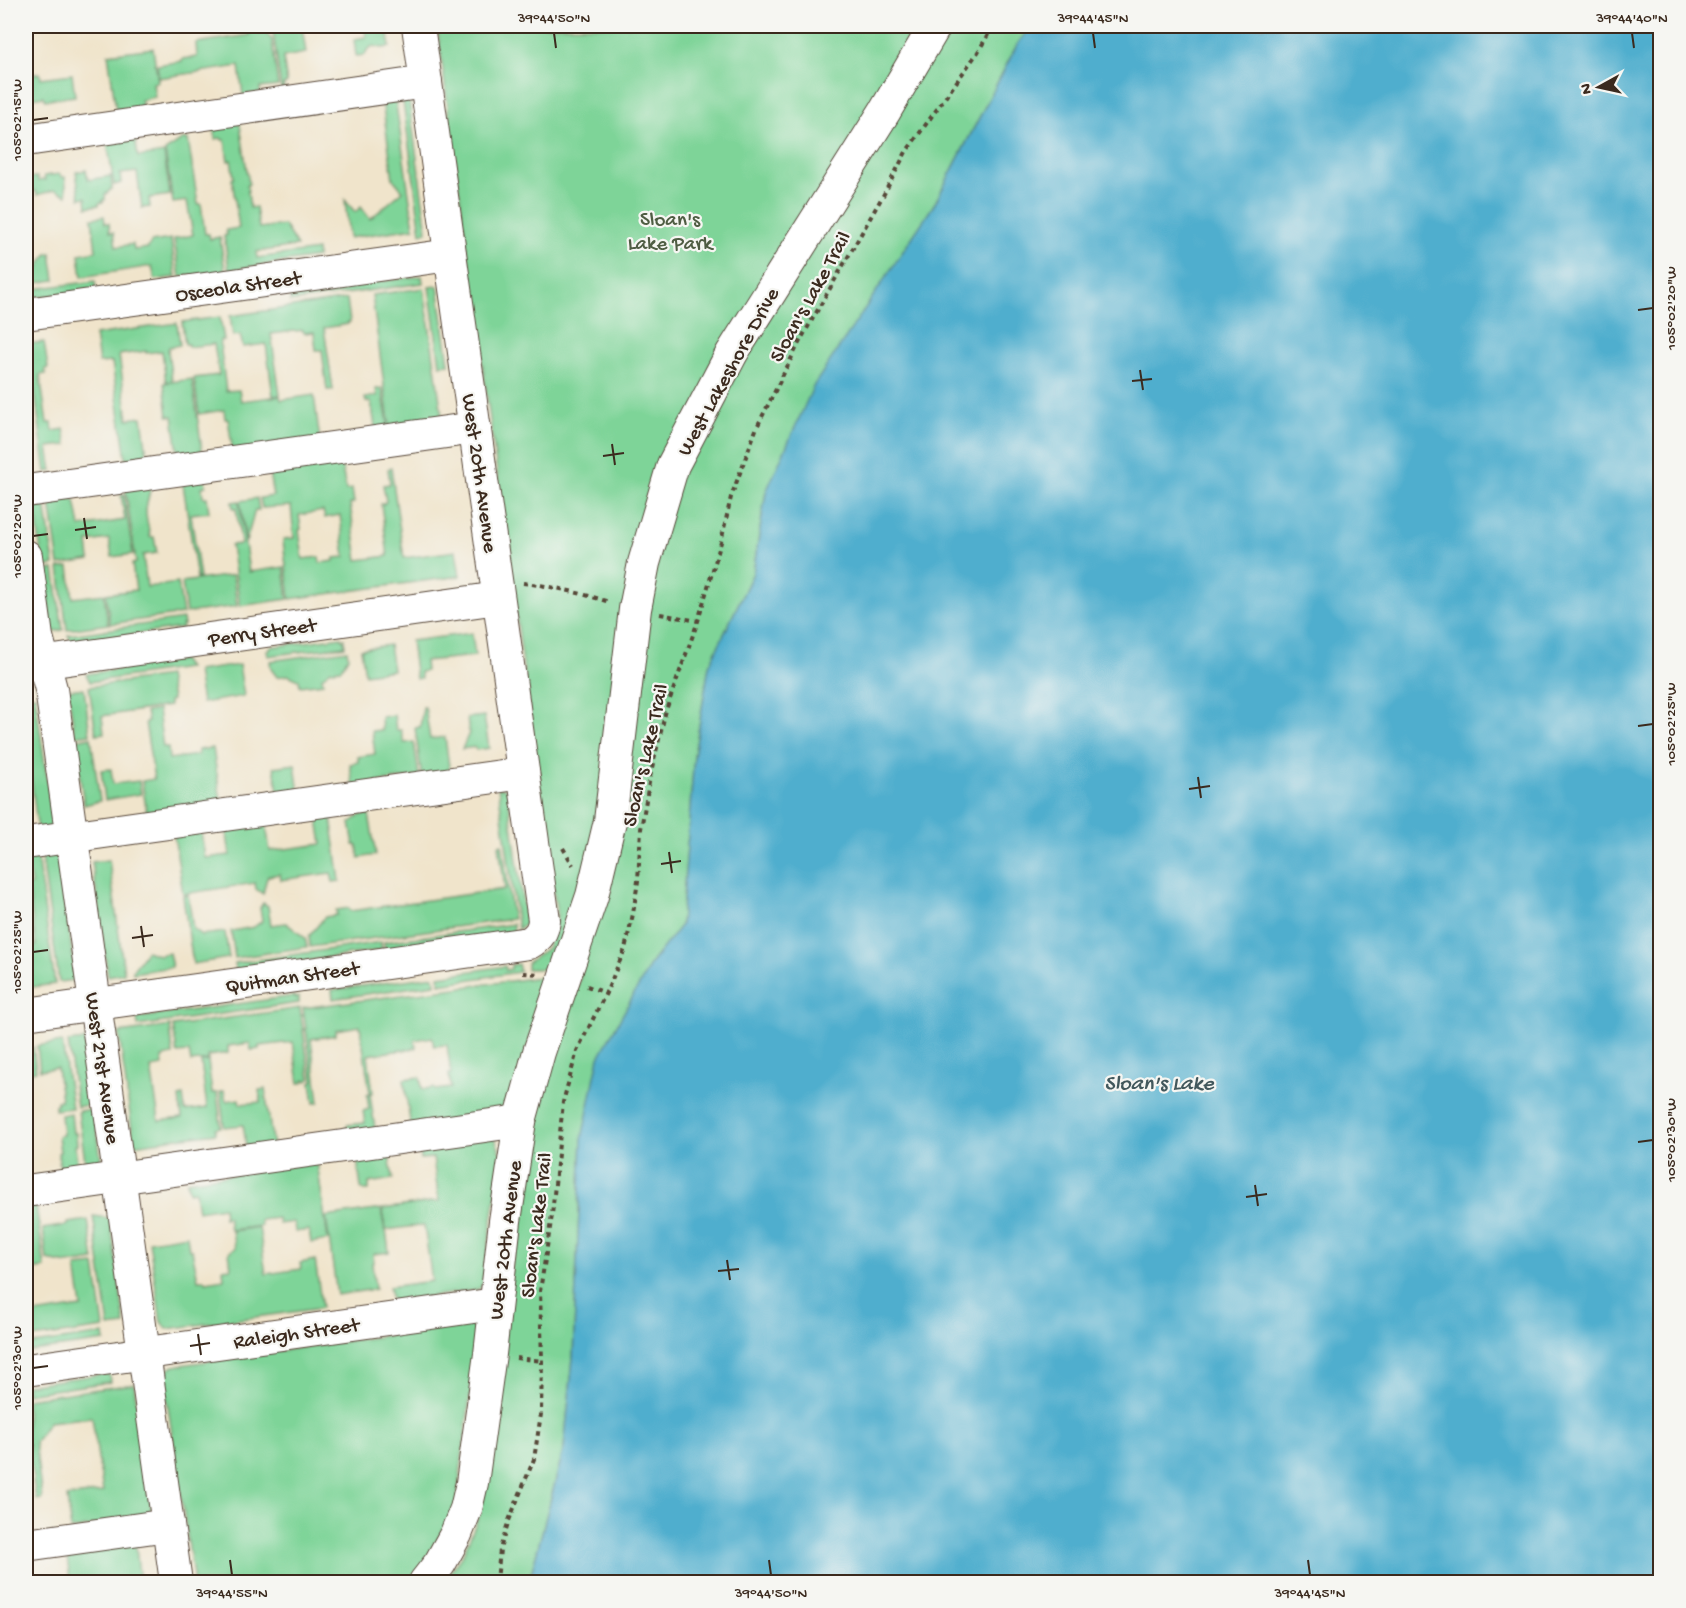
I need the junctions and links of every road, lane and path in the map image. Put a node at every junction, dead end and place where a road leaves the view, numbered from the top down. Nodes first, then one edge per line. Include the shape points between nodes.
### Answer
1 (418, 26) edge
2 (935, 26) edge
3 (993, 26) edge
4 (426, 82) junction
5 (26, 140) edge
6 (450, 255) junction
7 (26, 315) edge
8 (475, 428) junction
9 (26, 490) edge
10 (26, 555) edge
11 (498, 598) junction
12 (635, 609) junction
13 (698, 621) junction
14 (35, 663) edge
15 (523, 773) junction
16 (72, 837) junction
17 (26, 843) edge
18 (592, 896) joint
19 (544, 920) joint
20 (95, 1005) junction
21 (26, 1014) edge
22 (520, 1120) junction
23 (120, 1178) junction
24 (26, 1191) edge
25 (495, 1304) junction
26 (144, 1353) junction
27 (26, 1370) edge
28 (168, 1525) junction
29 (26, 1545) edge
30 (176, 1582) edge
31 (425, 1582) edge
32 (497, 1582) edge

1 - 4 street, West 20th Avenue
2 - 12 street, West Lakeshore Drive via 732,353 674,465 644,563
3 - 13 path, Sloan's Lake Trail via 906,152 800,341 757,427 731,496
4 - 5 street
4 - 6 street, West 20th Avenue
6 - 7 street, Osceola Street
6 - 8 street, West 20th Avenue
8 - 9 street
8 - 11 street, West 20th Avenue
10 - 14 street, West 21st Avenue via 37,637
11 - 12 path via 517,594 520,584 537,585
11 - 14 street, Perry Street
11 - 15 street, West 20th Avenue
12 - 13 path
12 - 18 street, West Lakeshore Drive via 610,821
13 - 32 path, Sloan's Lake Trail via 666,710 650,777 638,881 625,949 577,1051 563,1102 540,1291 541,1414 534,1459 500,1549
14 - 16 street, West 21st Avenue via 51,689
15 - 16 street
15 - 19 street, West 20th Avenue
16 - 17 street
16 - 20 street, West 21st Avenue
18 - 22 street, West 20th Avenue
19 - 20 street, Quitman Street via 541,933 529,943
20 - 21 street, Quitman Street
20 - 23 street, West 21st Avenue
22 - 23 street
22 - 25 street, West 20th Avenue
23 - 24 street
23 - 26 street, West 21st Avenue
25 - 26 street, Raleigh Street
25 - 31 street, West 20th Avenue via 466,1509 440,1563
26 - 27 street, Raleigh Street
26 - 28 street, West 21st Avenue
28 - 29 street
28 - 30 street, West 21st Avenue

